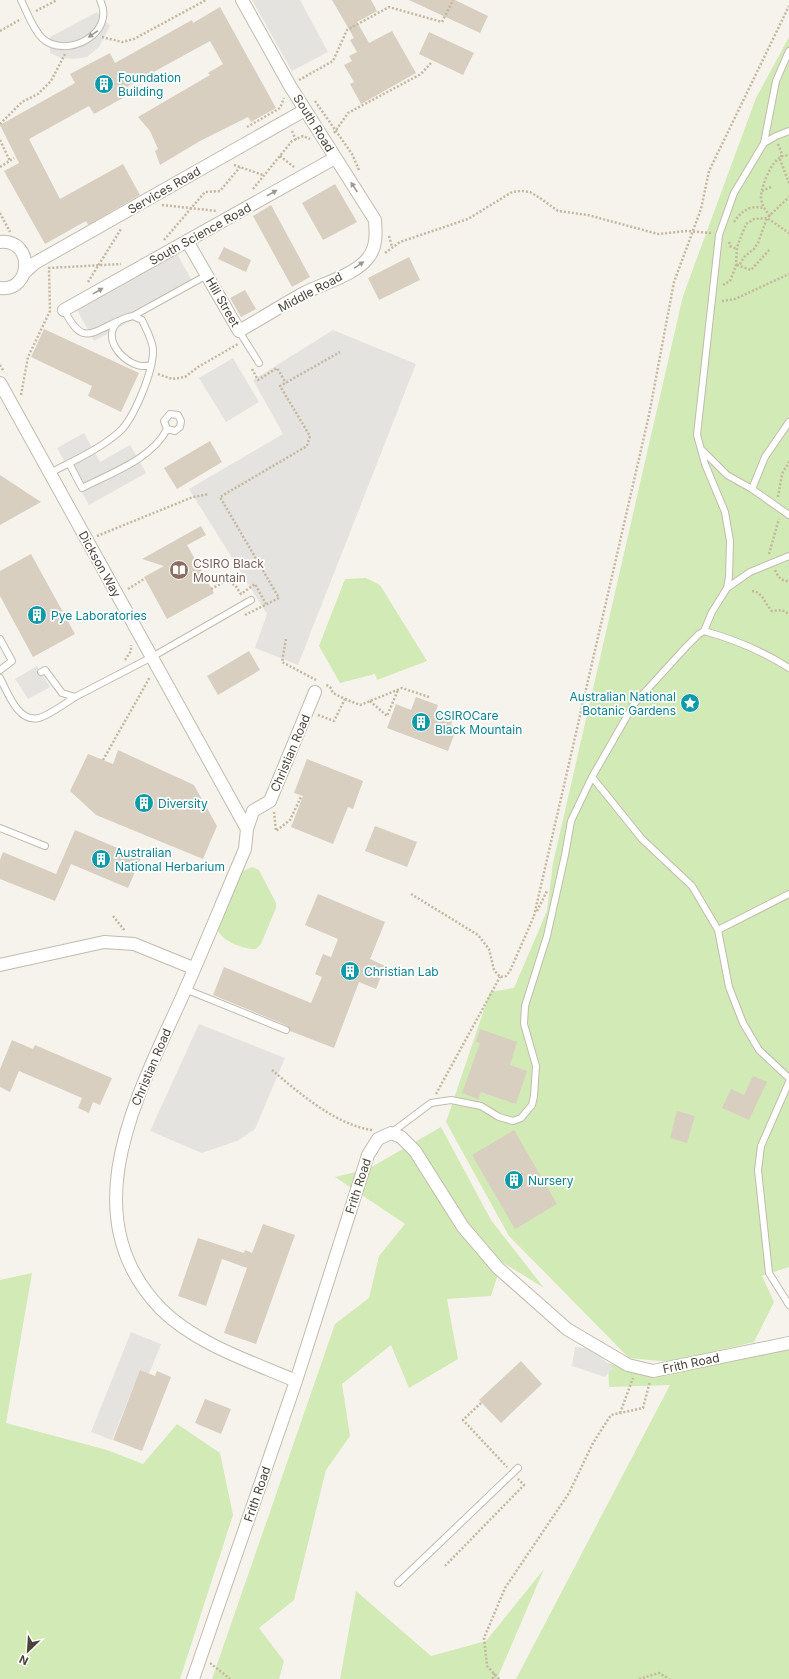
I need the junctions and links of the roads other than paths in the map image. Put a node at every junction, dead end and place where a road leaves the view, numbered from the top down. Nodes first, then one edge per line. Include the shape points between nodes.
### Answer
1 (21, 0) edge
2 (100, 0) edge
3 (242, 0) edge
4 (789, 51) edge
5 (305, 110) junction
6 (789, 131) edge
7 (764, 144) junction
8 (335, 158) junction
9 (1, 239) edge
10 (187, 241) junction
11 (378, 252) joint
12 (25, 272) junction
13 (207, 274) junction
14 (0, 288) edge
15 (64, 310) joint
16 (133, 316) junction
17 (120, 321) junction
18 (242, 335) junction
19 (260, 363) dead end
20 (151, 368) junction
21 (0, 383) edge
22 (789, 422) edge
23 (167, 429) dead end
24 (700, 448) junction
25 (69, 463) junction
26 (50, 473) junction
27 (752, 489) junction
28 (789, 515) edge
29 (789, 556) edge
30 (727, 588) junction
31 (251, 600) dead end
32 (704, 631) junction
33 (0, 639) edge
34 (152, 657) junction
35 (789, 668) edge
36 (0, 670) edge
37 (41, 672) dead end
38 (0, 678) edge
39 (315, 692) dead end
40 (75, 697) junction
41 (592, 777) junction
42 (0, 828) edge
43 (247, 828) junction
44 (45, 846) dead end
45 (789, 894) edge
46 (718, 930) junction
47 (0, 965) edge
48 (194, 968) junction
49 (185, 990) junction
50 (286, 1030) dead end
51 (789, 1078) edge
52 (789, 1082) edge
53 (787, 1092) edge
54 (391, 1133) junction
55 (789, 1305) edge
56 (789, 1343) edge
57 (296, 1381) junction
58 (518, 1468) dead end
59 (398, 1583) dead end
60 (193, 1679) edge

2 -> 1 lane via 104,14 103,22 94,34 68,47 53,44 42,38
3 - 5 street, South Road
4 - 7 lane via 776,81
5 - 8 street, South Road
5 - 12 street, Services Road via 35,263
6 - 7 lane
7 - 24 lane via 734,193 719,235 697,435
10 -> 8 street, South Science Road
11 -> 8 street, South Road via 375,220
9 - 12 street via 22,252 26,265
10 - 13 street, Hill Street
15 -> 10 street, South Science Road
18 -> 11 street, Middle Road via 305,293 362,265
12 - 14 street, Services Road via 17,284
13 - 16 lane
13 - 18 street, Hill Street
15 - 17 lane via 72,326 80,333 90,334
16 - 17 lane
16 - 20 lane via 142,320 148,334 153,349
17 - 20 lane via 112,334 116,351 141,366
18 - 19 lane, Hill Street
20 - 25 lane via 130,416 120,431 101,446
21 - 26 street, Dickson Way
22 - 27 lane via 765,457
23 - 25 lane via 148,453 82,488
24 - 27 lane via 727,475
24 - 30 lane via 725,512 730,541
25 - 26 lane
26 - 34 street, Dickson Way
27 - 28 lane
29 - 30 lane via 750,572
30 - 32 lane
31 - 34 lane
32 - 35 lane via 776,659
32 - 41 lane via 634,704
33 - 36 lane via 12,661
34 - 40 lane
34 - 43 street, Dickson Way
37 - 40 lane via 45,670 62,693
38 - 40 lane via 18,710 26,717 39,718
39 - 43 street, Christian Road via 270,801 253,811
41 - 46 lane via 642,839 692,886
41 - 54 lane via 571,822 547,936 525,1006 524,1024 536,1066 532,1105 521,1118 513,1121 499,1117 481,1106 451,1100 431,1103
42 - 44 lane
43 - 48 street, Christian Road via 245,849
45 - 46 lane
46 - 51 lane via 729,987 743,1023 759,1050
47 - 48 street via 104,942 134,944
48 - 49 street, Christian Road
49 - 50 lane
49 - 57 street, Christian Road via 134,1109 124,1140 115,1193 116,1219 122,1244 145,1290 162,1310 182,1326 232,1354
52 - 53 lane
53 - 55 lane via 761,1146 758,1170 769,1273
54 - 56 street, Frith Road via 401,1137 415,1151 462,1228 498,1268 567,1329 628,1365 653,1371
54 - 57 street, Frith Road via 378,1139 368,1155
57 - 60 street, Frith Road
58 - 59 lane

